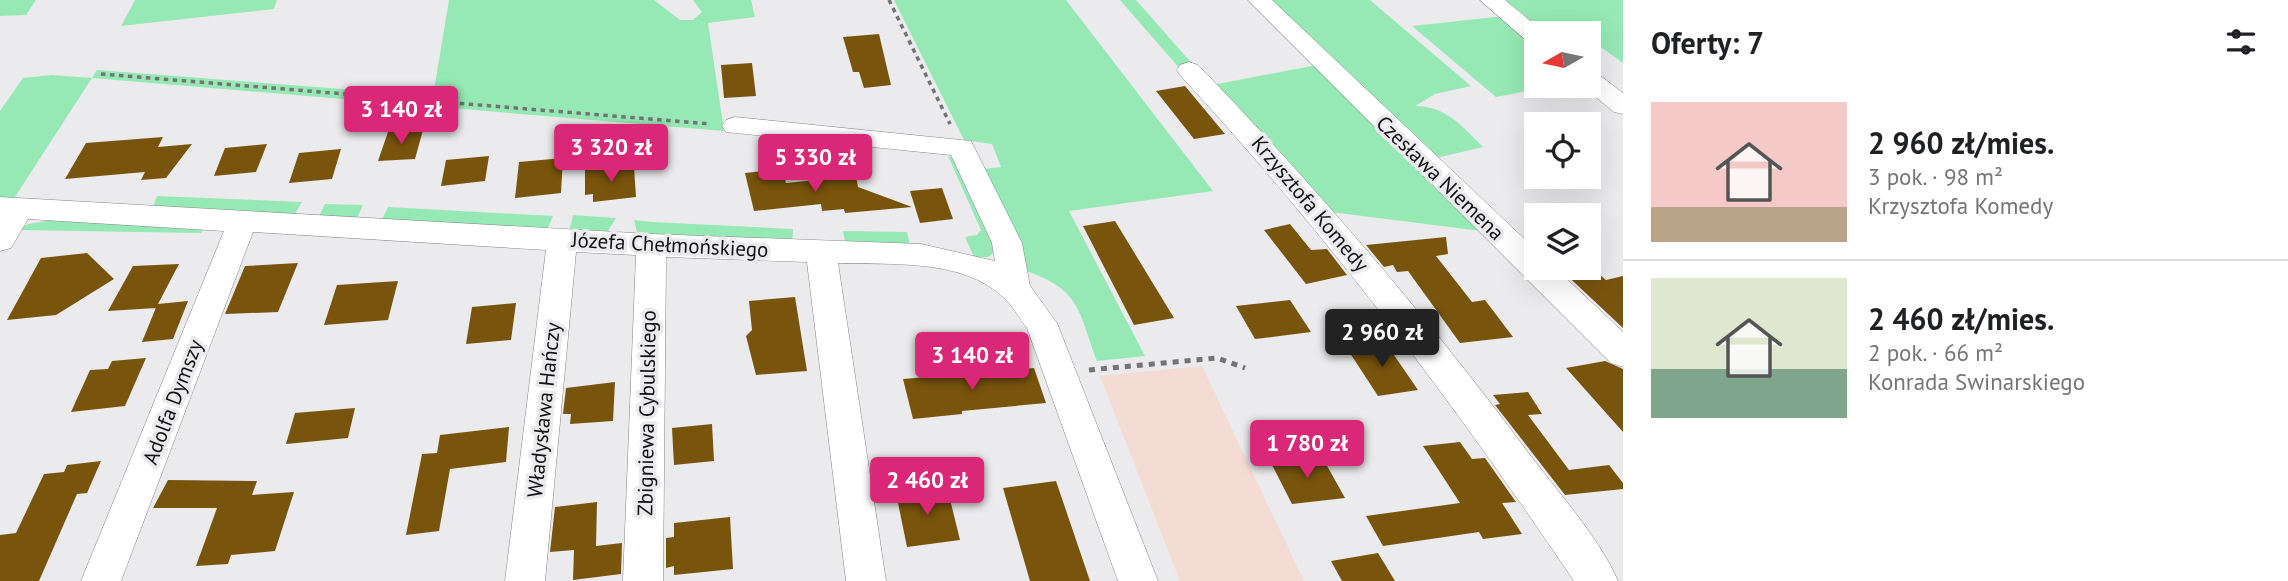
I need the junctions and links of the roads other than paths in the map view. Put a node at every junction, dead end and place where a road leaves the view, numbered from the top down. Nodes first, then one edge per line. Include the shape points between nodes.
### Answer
1 (1259, 0) edge
2 (1491, 0) edge
3 (1524, 27) edge
4 (1189, 70) dead end
5 (1601, 89) edge
6 (1623, 106) edge
7 (735, 126) road end
8 (10, 207) edge
9 (243, 221) junction
10 (562, 239) junction
11 (0, 240) edge
12 (651, 245) junction
13 (821, 252) junction
14 (1015, 289) junction
15 (1623, 353) edge
16 (101, 581) edge
17 (525, 581) edge
18 (643, 581) edge
19 (866, 581) edge
20 (1138, 581) edge
21 (1598, 581) edge

1 - 15 street, Czesława Niemena
2 - 3 street
4 - 21 street, Krzysztofa Komedy via 1242,124 1397,306
5 - 6 street
7 - 14 street via 961,147 1007,243
8 - 9 street, Józefa Chełmońskiego
8 - 11 street
9 - 10 street, Józefa Chełmońskiego
9 - 16 street, Adolfa Dymszy
10 - 12 street, Józefa Chełmońskiego
10 - 17 street, Władysława Hańczy
12 - 13 street, Józefa Chełmońskiego
12 - 18 street, Zbigniewa Cybulskiego
13 - 14 street, Józefa Chełmońskiego via 921,255 981,267
13 - 19 street
14 - 20 street, Józefa Chełmońskiego via 1041,323

